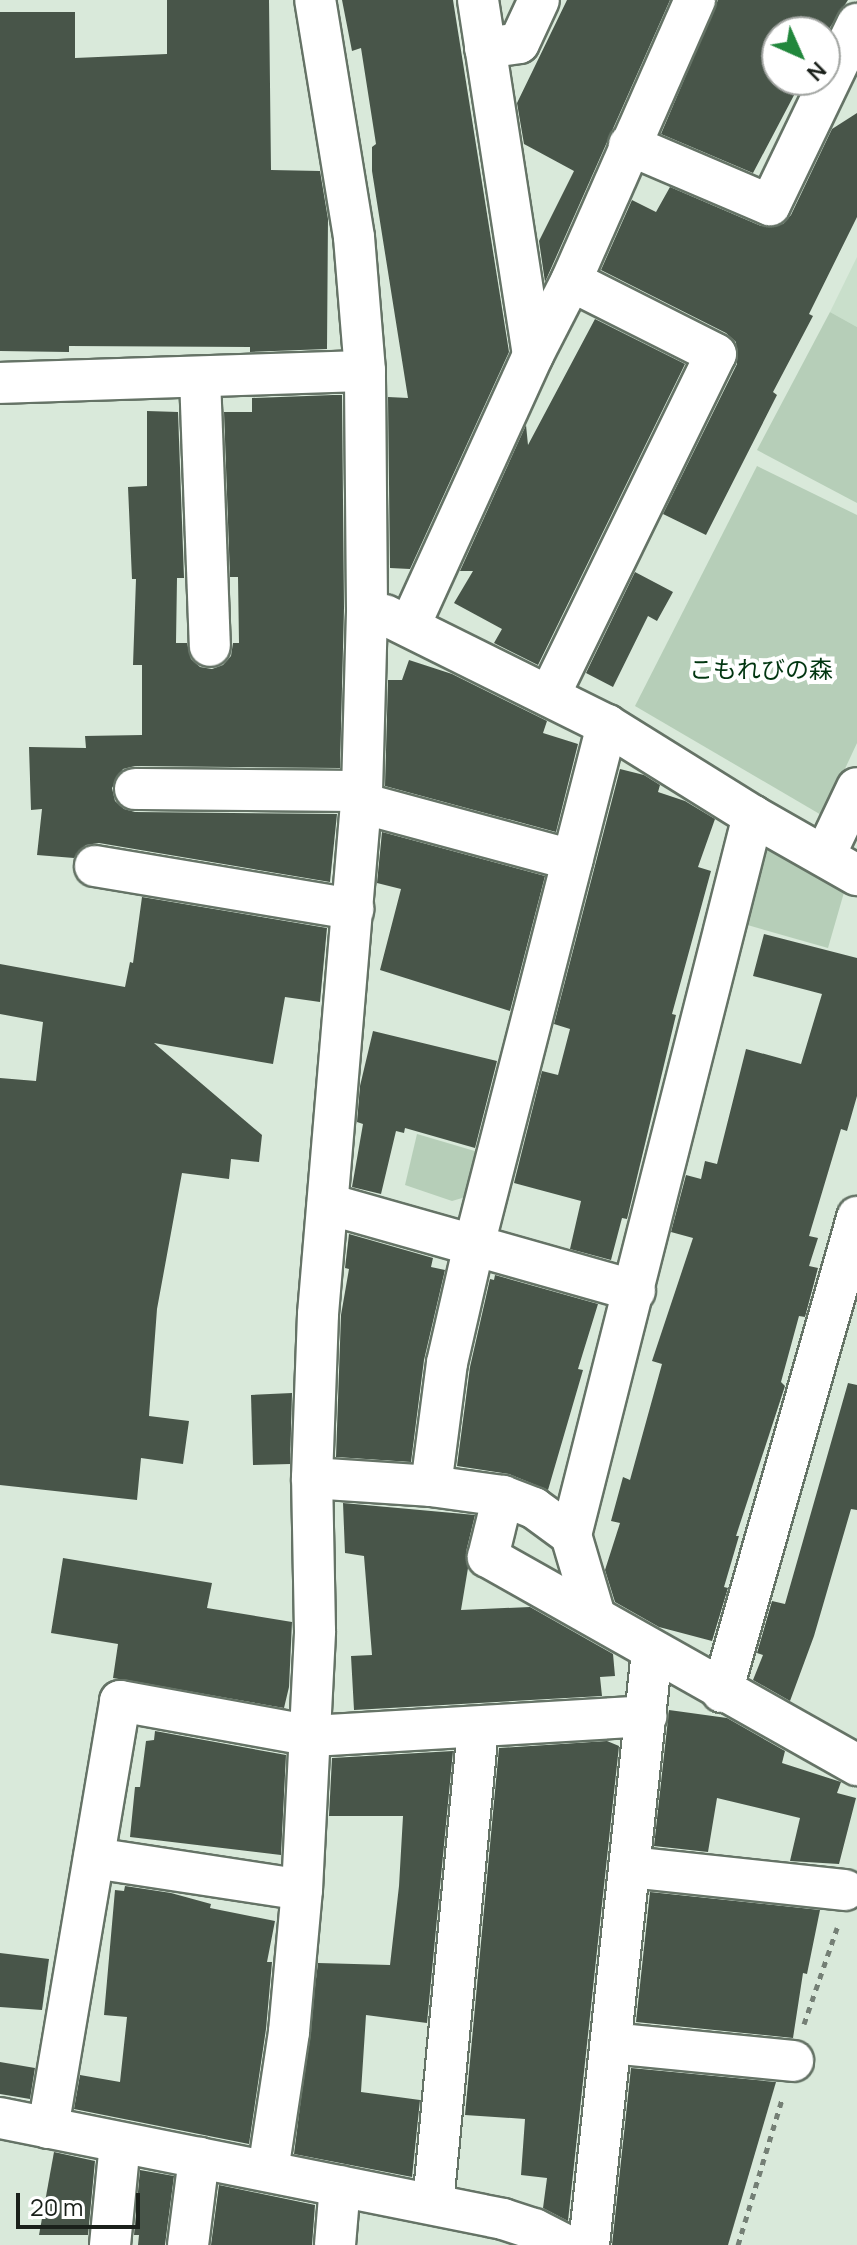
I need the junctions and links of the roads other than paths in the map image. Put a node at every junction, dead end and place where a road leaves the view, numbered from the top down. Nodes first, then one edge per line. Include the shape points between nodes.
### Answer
1 (315, 0) edge
2 (478, 0) edge
3 (539, 0) edge
4 (695, 0) edge
5 (857, 24) edge
6 (485, 48) junction
7 (629, 145) junction
8 (571, 281) junction
9 (533, 355) junction
10 (365, 371) junction
11 (200, 377) junction
12 (0, 383) edge
13 (367, 608) junction
14 (410, 625) junction
15 (210, 646) dead end
16 (550, 694) junction
17 (607, 725) junction
18 (857, 788) edge
19 (135, 789) dead end
20 (362, 797) junction
21 (753, 816) junction
22 (572, 860) junction
23 (841, 865) edge
24 (95, 866) dead end
25 (353, 909) junction
26 (328, 1204) junction
27 (857, 1217) edge
28 (474, 1245) junction
29 (635, 1291) junction
30 (312, 1478) junction
31 (431, 1486) junction
32 (503, 1496) junction
33 (571, 1535) junction
34 (595, 1616) junction
35 (652, 1652) junction
36 (722, 1692) junction
37 (646, 1716) junction
38 (478, 1727) junction
39 (312, 1736) junction
40 (857, 1765) edge
41 (94, 1858) junction
42 (630, 1867) junction
43 (302, 1890) junction
44 (845, 1890) dead end
45 (611, 2043) junction
46 (793, 2061) dead end
47 (0, 2118) edge
48 (48, 2128) junction
49 (120, 2143) junction
50 (199, 2158) junction
51 (268, 2171) junction
52 (340, 2186) junction
53 (433, 2204) junction
54 (502, 2232) edge
55 (110, 2245) edge
56 (188, 2245) edge
57 (335, 2245) edge
58 (566, 2245) edge
59 (589, 2245) edge

1 - 10 street via 354,237
2 - 6 street
3 - 6 street via 519,43
4 - 7 street
5 - 7 street via 770,205
6 - 9 street
7 - 8 street
8 - 9 street
8 - 16 street via 716,354
9 - 14 street
10 - 11 street
10 - 13 street
11 - 12 street
11 - 15 street
13 - 14 street
13 - 20 street
14 - 16 street
16 - 17 street
17 - 21 street
17 - 22 street
18 - 23 street
19 - 20 street
20 - 22 street
20 - 25 street
21 - 23 street
21 - 29 street
22 - 28 street
24 - 25 street
25 - 26 street
26 - 28 street
26 - 30 street
27 - 36 street
28 - 29 street
28 - 31 street via 447,1363
29 - 33 street
30 - 31 street
30 - 39 street
31 - 32 street
32 - 33 street via 534,1508
32 - 34 street via 488,1557
33 - 34 street
34 - 35 street
35 - 36 street
35 - 37 street
36 - 40 street
37 - 38 street
37 - 42 street
38 - 39 street
38 - 53 street
39 - 41 street via 120,1701
39 - 43 street
41 - 43 street
41 - 48 street
42 - 44 street
42 - 45 street
43 - 51 street via 289,2032
45 - 46 street
45 - 59 street
47 - 48 street
48 - 49 street
49 - 50 street
49 - 55 street
50 - 51 street
50 - 56 street
51 - 52 street
52 - 53 street
52 - 57 street
53 - 54 street
54 - 58 street via 534,2229

